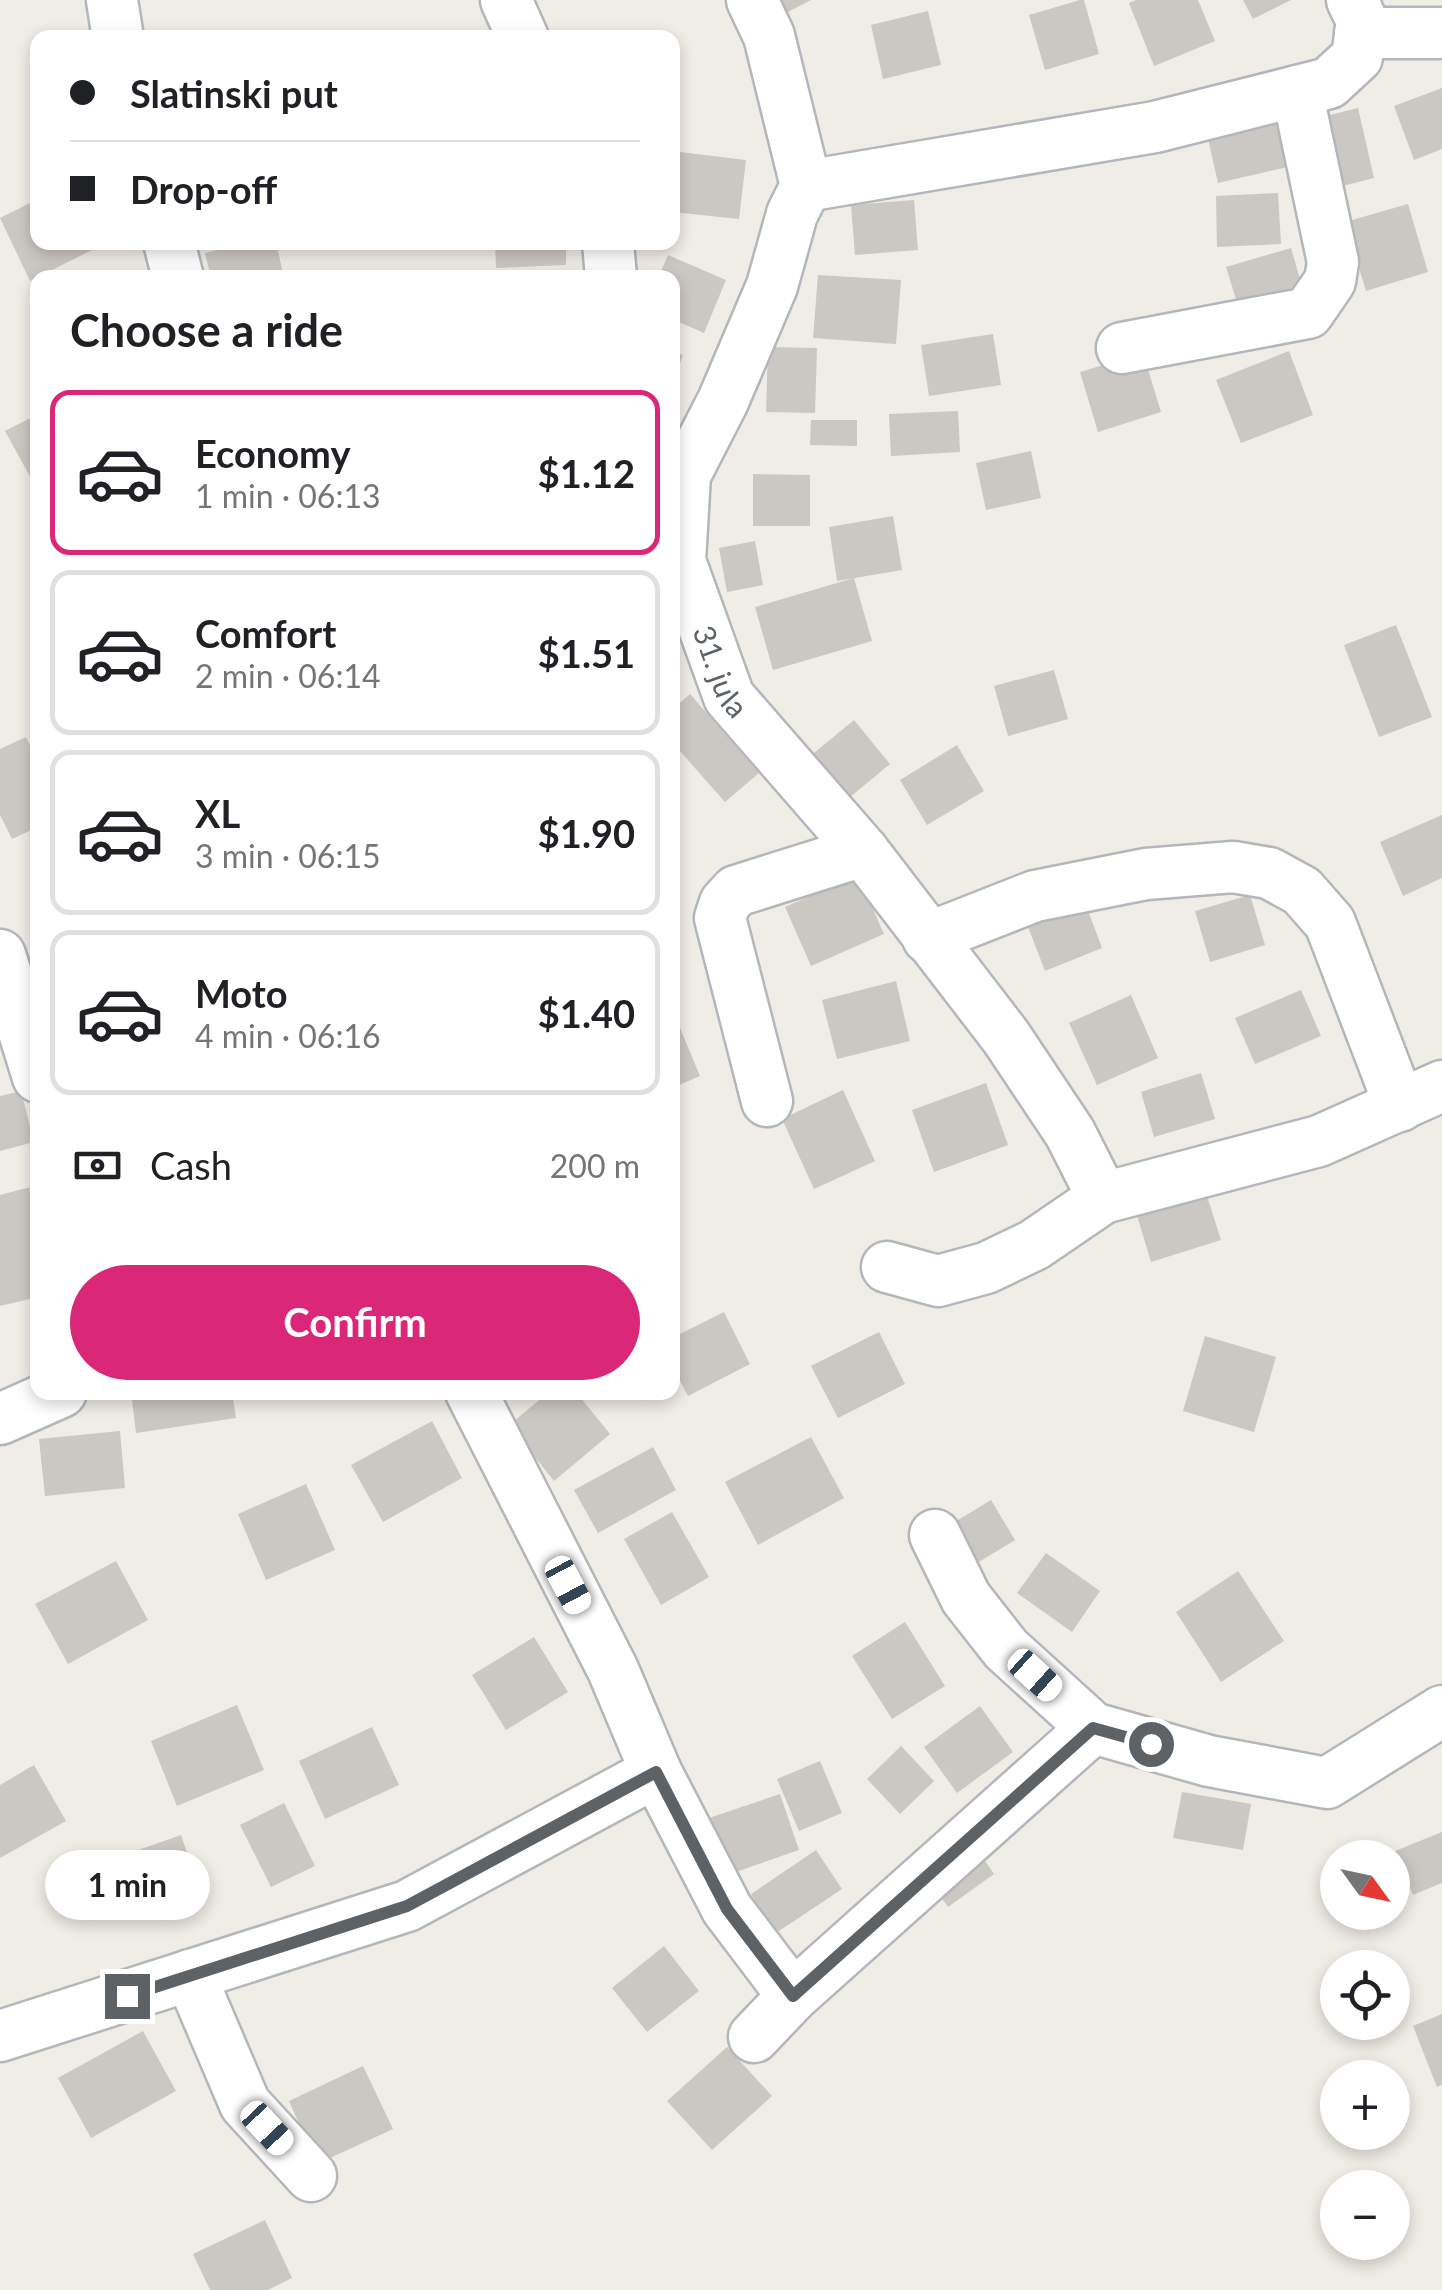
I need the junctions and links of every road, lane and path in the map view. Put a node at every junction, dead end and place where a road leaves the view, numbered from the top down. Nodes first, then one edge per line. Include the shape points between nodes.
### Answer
1 (112, 0) edge
2 (506, 0) edge
3 (752, 0) edge
4 (1356, 17) edge
5 (117, 30) edge
6 (519, 30) edge
7 (1442, 33) edge
8 (1297, 91) junction
9 (806, 186) junction
10 (1122, 348) dead end
11 (863, 850) junction
12 (928, 938) junction
13 (0, 955) edge
14 (30, 1051) edge
15 (1421, 1096) edge
16 (767, 1102) dead end
17 (1103, 1198) junction
18 (888, 1267) dead end
19 (43, 1400) edge
20 (474, 1400) edge
21 (0, 1419) edge
22 (935, 1535) dead end
23 (1442, 1712) edge
24 (1093, 1728) junction
25 (656, 1772) junction
26 (190, 1975) junction
27 (793, 1996) junction
28 (0, 2036) edge
29 (754, 2037) dead end
30 (311, 2176) dead end

1 - 5 street
2 - 6 street
3 - 9 street via 769,36
4 - 7 street
4 - 8 street via 1357,57 1330,83
8 - 9 street via 1071,143
8 - 10 street via 1333,262 1323,295 1308,313
9 - 11 street, 31. jula via 765,303 685,475 680,561 729,697
11 - 12 street, 31. jula
11 - 16 street via 736,891 725,903 720,918
12 - 15 street via 1035,896 1146,874 1234,867 1269,874 1302,892 1330,923
12 - 17 street, 31. jula via 1017,1053
13 - 14 street
15 - 17 street via 1319,1141
17 - 18 street via 986,1268 938,1281
19 - 21 street
20 - 25 street via 613,1670
22 - 24 street via 966,1598 1006,1649
23 - 24 street via 1328,1783 1209,1761
24 - 27 street
25 - 26 street via 407,1906
25 - 27 street via 727,1909
26 - 28 street
26 - 30 street via 245,2104
27 - 29 street

